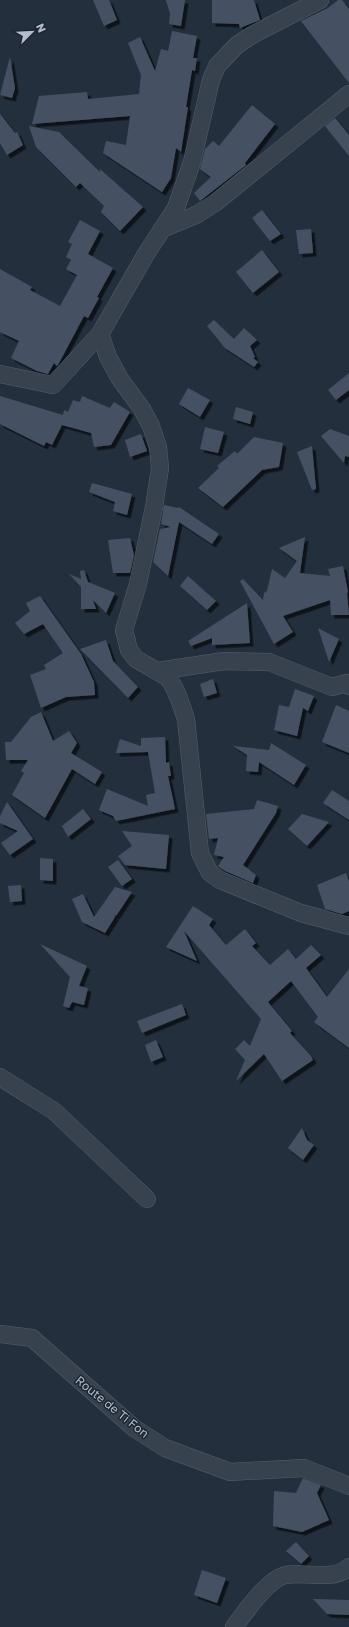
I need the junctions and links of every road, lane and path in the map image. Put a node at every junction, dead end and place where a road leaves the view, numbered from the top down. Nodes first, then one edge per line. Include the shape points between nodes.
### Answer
1 (320, 0) edge
2 (349, 94) edge
3 (162, 229) junction
4 (100, 334) junction
5 (0, 374) edge
6 (158, 671) junction
7 (349, 686) edge
8 (349, 926) edge
9 (0, 1077) edge
10 (147, 1199) dead end
11 (0, 1334) edge
12 (349, 1486) edge
13 (349, 1567) edge
14 (234, 1627) edge

1 - 3 street via 252,35 237,45 216,66 192,162 176,208
2 - 3 street via 215,203 196,215
3 - 4 street
4 - 5 street via 53,385
4 - 6 street via 108,357 142,409 158,447 160,468 154,507 138,584 124,630 129,650 136,659
6 - 7 street via 224,661 270,662 332,687 347,683
6 - 8 street via 171,681 186,719 198,842 200,853 210,873 220,880 301,913
9 - 10 street via 54,1111
11 - 12 street, Route de Ti Fon via 32,1338 134,1428 165,1448 230,1472 304,1468
13 - 14 street via 334,1574 285,1575 270,1584

